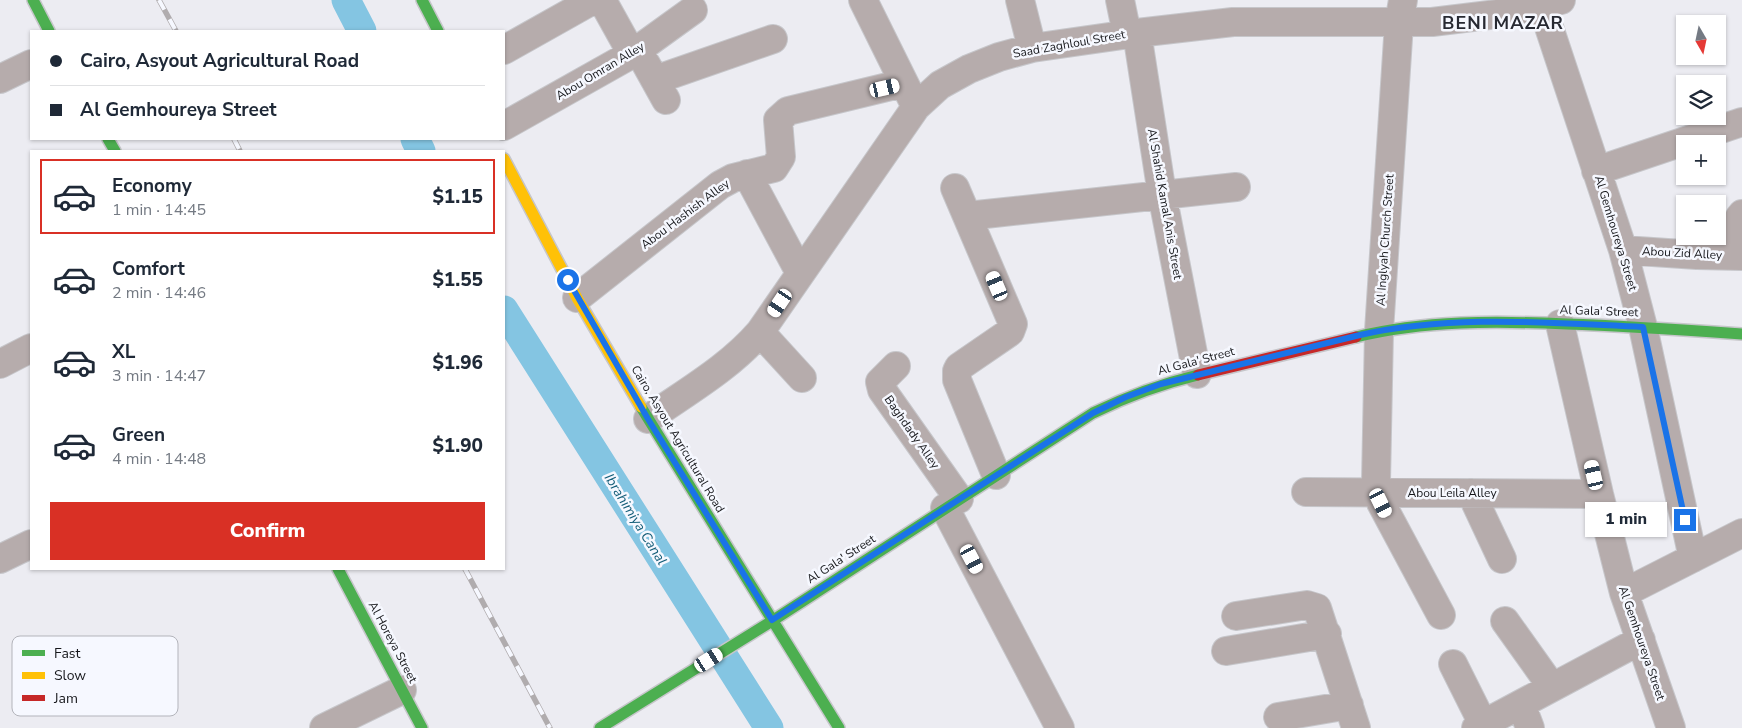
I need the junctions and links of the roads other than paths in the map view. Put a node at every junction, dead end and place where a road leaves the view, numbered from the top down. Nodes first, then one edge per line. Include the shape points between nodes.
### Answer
1 (32, 0) edge
2 (422, 0) edge
3 (593, 0) edge
4 (602, 0) edge
5 (863, 0) edge
6 (1020, 0) edge
7 (1120, 0) edge
8 (1547, 2) edge
9 (693, 10) dead end
10 (1401, 12) edge
11 (48, 30) edge
12 (437, 30) edge
13 (1132, 34) junction
14 (773, 38) dead end
15 (1032, 48) junction
16 (505, 49) edge
17 (635, 52) junction
18 (30, 64) edge
19 (0, 78) edge
20 (904, 83) junction
21 (916, 107) junction
22 (1742, 122) edge
23 (505, 125) edge
24 (505, 161) edge
25 (1596, 171) junction
26 (748, 174) junction
27 (1236, 187) dead end
28 (955, 188) dead end
29 (1162, 194) junction
30 (1742, 214) edge
31 (967, 216) junction
32 (1622, 250) junction
33 (1740, 256) edge
34 (800, 273) junction
35 (577, 298) junction
36 (1560, 324) junction
37 (1643, 327) junction
38 (1379, 331) junction
39 (760, 332) junction
40 (1742, 334) edge
41 (30, 349) edge
42 (0, 364) edge
43 (896, 366) dead end
44 (1197, 374) junction
45 (802, 378) dead end
46 (648, 419) junction
47 (996, 475) junction
48 (1306, 492) dead end
49 (1378, 492) junction
50 (1471, 493) junction
51 (1599, 494) junction
52 (952, 503) junction
53 (1742, 533) edge
54 (30, 544) edge
55 (1693, 558) junction
56 (0, 559) edge
57 (1502, 559) dead end
58 (339, 570) edge
59 (1624, 593) junction
60 (1441, 615) dead end
61 (1236, 616) dead end
62 (772, 620) junction
63 (1505, 621) dead end
64 (1327, 634) junction
65 (1640, 640) junction
66 (1226, 651) dead end
67 (1453, 664) dead end
68 (1552, 688) junction
69 (402, 690) junction
70 (1525, 716) edge
71 (1278, 717) dead end
72 (1352, 717) edge
73 (1479, 726) edge
74 (324, 728) edge
75 (422, 728) edge
76 (600, 728) edge
77 (839, 728) edge
78 (1060, 728) edge
79 (1671, 728) edge

1 - 11 main road
2 - 12 main road
3 - 16 street
4 - 17 street
5 - 20 street
6 - 15 street
7 - 13 street, Al Shahid Kamal Anis Street
8 - 10 street, Saad Zaghloul Street via 1468,19
8 - 25 street, Al Gemhoureya Street
9 - 17 street, Abou Omran Alley
10 - 13 street, Saad Zaghloul Street via 1233,22
10 - 38 street, Al Inglyah Church Street
13 - 15 street, Saad Zaghloul Street
13 - 29 street, Al Shahid Kamal Anis Street
14 - 17 street via 661,90
15 - 21 street, Saad Zaghloul Street via 969,69 940,85
17 - 23 street, Abou Omran Alley
18 - 19 street
20 - 21 street
20 - 26 street, Abou Hashish Alley via 788,111 778,120 779,162 769,170
21 - 34 street, Saad Zaghloul Street
22 - 25 street
24 - 35 main road, Cairo, Asyout Agricultural Road
25 - 32 street, Al Gemhoureya Street
26 - 34 street
26 - 35 street, Abou Hashish Alley via 720,185
27 - 29 street
28 - 31 street
29 - 31 street
29 - 44 street, Al Shahid Kamal Anis Street
30 - 33 street via 1736,224
31 - 47 street via 1013,324 1010,332 957,371 957,380
32 - 33 street, Abou Zid Alley
32 - 37 street, Al Gemhoureya Street
34 - 39 street, Saad Zaghloul Street
35 - 46 main road, Cairo, Asyout Agricultural Road
36 - 37 main road, Al Gala' Street
36 - 38 main road, Al Gala' Street via 1497,321
36 - 51 street, Al Gemhoureya Street
37 - 40 main road, Al Gala' Street
37 - 55 street, Al Gemhoureya Street
38 - 44 main road, Al Gala' Street
38 - 49 street, Al Inglyah Church Street
39 - 45 street
39 - 46 street, Saad Zaghloul Street via 730,362
41 - 42 street
43 - 52 street, Baghdady Alley via 880,382 882,390
44 - 47 main road, Al Gala' Street via 1126,397 1093,413
46 - 62 main road, Cairo, Asyout Agricultural Road
47 - 52 main road, Al Gala' Street
48 - 49 street, Abou Leila Alley
49 - 50 street, Abou Leila Alley
49 - 60 street, Al Inglyah Church Street
50 - 51 street, Abou Leila Alley
50 - 57 street
51 - 59 street, Al Gemhoureya Street
52 - 62 main road, Al Gala' Street
52 - 78 street
53 - 55 street
54 - 56 street
55 - 59 street
58 - 69 main road, Al Horeya Street
59 - 65 street, Al Gemhoureya Street
61 - 64 street via 1312,605 1320,612
62 - 76 main road, Al Gala' Street
62 - 77 main road, Cairo, Asyout Agricultural Road
63 - 68 street
64 - 66 street
64 - 72 street
65 - 68 street
65 - 79 street, Al Gemhoureya Street
67 - 73 street
68 - 70 street
69 - 74 street
69 - 75 main road, Al Horeya Street
70 - 73 street
71 - 72 street

